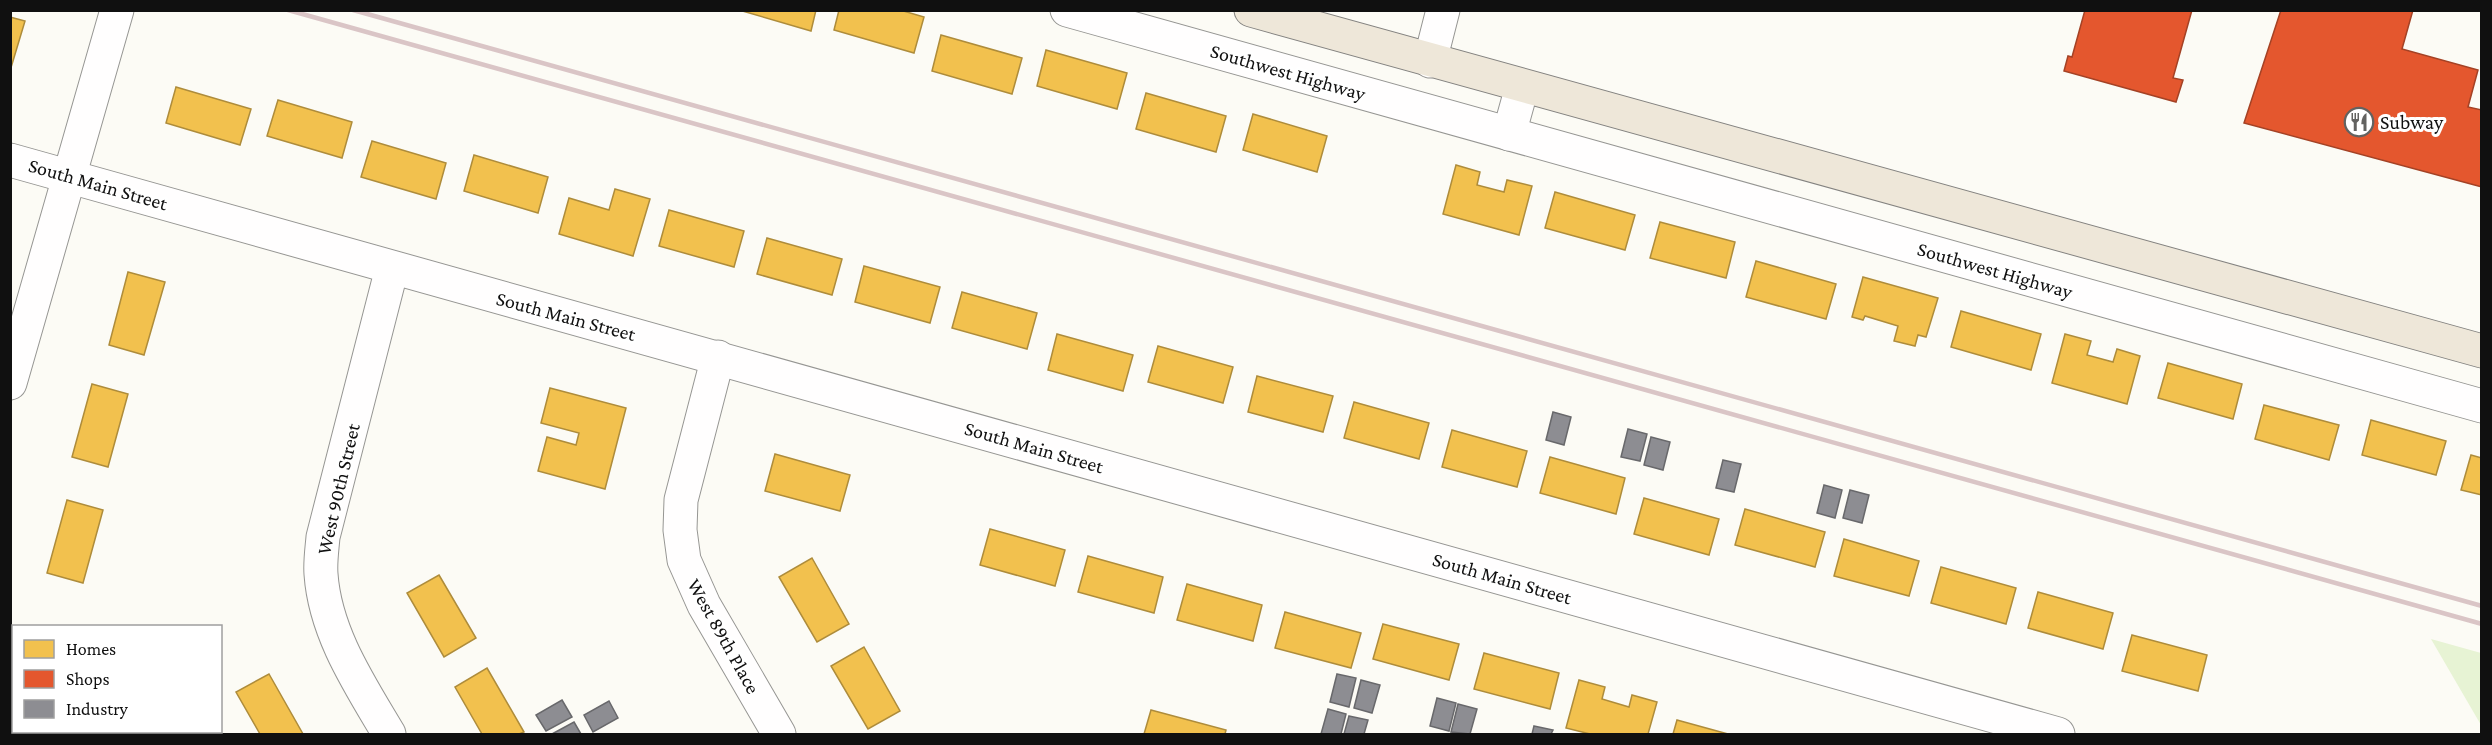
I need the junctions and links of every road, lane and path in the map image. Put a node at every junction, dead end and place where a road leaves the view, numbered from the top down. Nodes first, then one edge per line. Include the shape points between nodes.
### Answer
1 (117, 10) edge
2 (1067, 10) edge
3 (1251, 10) edge
4 (1443, 10) edge
5 (1430, 61) junction
6 (1522, 87) junction
7 (1509, 134) junction
8 (10, 160) edge
9 (68, 175) junction
10 (392, 268) junction
11 (2481, 351) edge
12 (718, 357) junction
13 (10, 384) edge
14 (2481, 406) edge
15 (389, 735) edge
16 (779, 735) edge
17 (2058, 735) edge

1 - 9 street
2 - 7 street, Southwest Highway
3 - 5 main road
4 - 5 street
5 - 6 main road
6 - 7 street
6 - 11 main road
7 - 14 street, Southwest Highway
8 - 9 street, South Main Street
9 - 10 street, South Main Street
9 - 13 street
10 - 12 street, South Main Street
10 - 15 street, West 90th Street via 323,537 321,573 336,637
12 - 16 street, West 89th Place via 681,500 684,560 700,597
12 - 17 street, South Main Street

